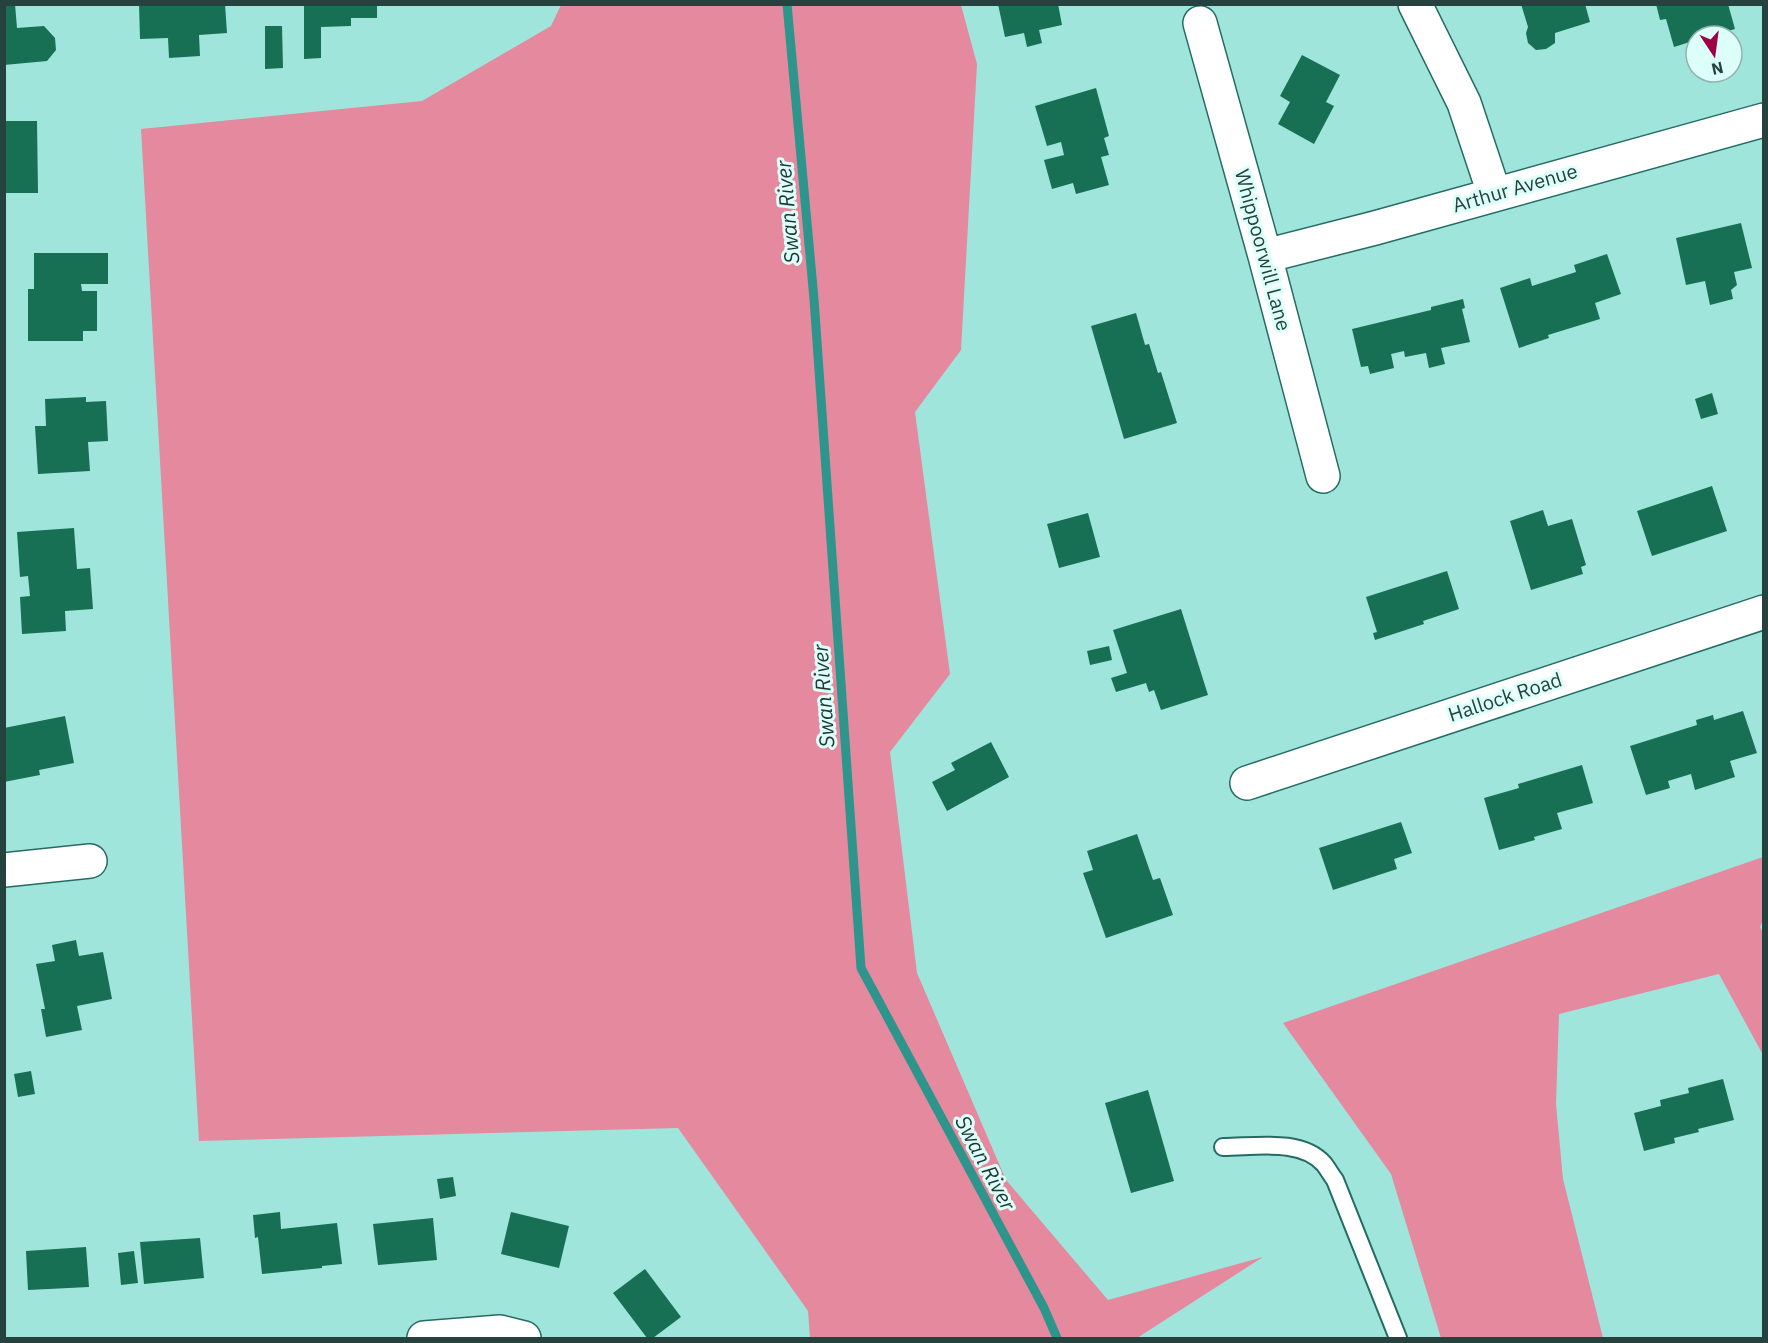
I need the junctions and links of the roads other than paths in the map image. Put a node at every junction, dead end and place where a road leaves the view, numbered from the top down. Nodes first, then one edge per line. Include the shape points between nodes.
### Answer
1 (1415, 4) edge
2 (1200, 23) dead end
3 (1764, 120) edge
4 (1494, 194) junction
5 (1265, 256) junction
6 (1323, 476) dead end
7 (1764, 612) edge
8 (1247, 783) dead end
9 (90, 861) dead end
10 (4, 870) edge
11 (1223, 1147) dead end
12 (424, 1338) edge
13 (524, 1338) edge
14 (1398, 1338) edge

1 - 4 street via 1464,103
2 - 5 street, Whippoorwill Lane
3 - 4 street, Arthur Avenue
4 - 5 street, Arthur Avenue
5 - 6 street, Whippoorwill Lane
7 - 8 street, Hallock Road
9 - 10 street
11 - 14 lane via 1287,1146 1324,1164 1335,1180
12 - 13 street via 500,1332

